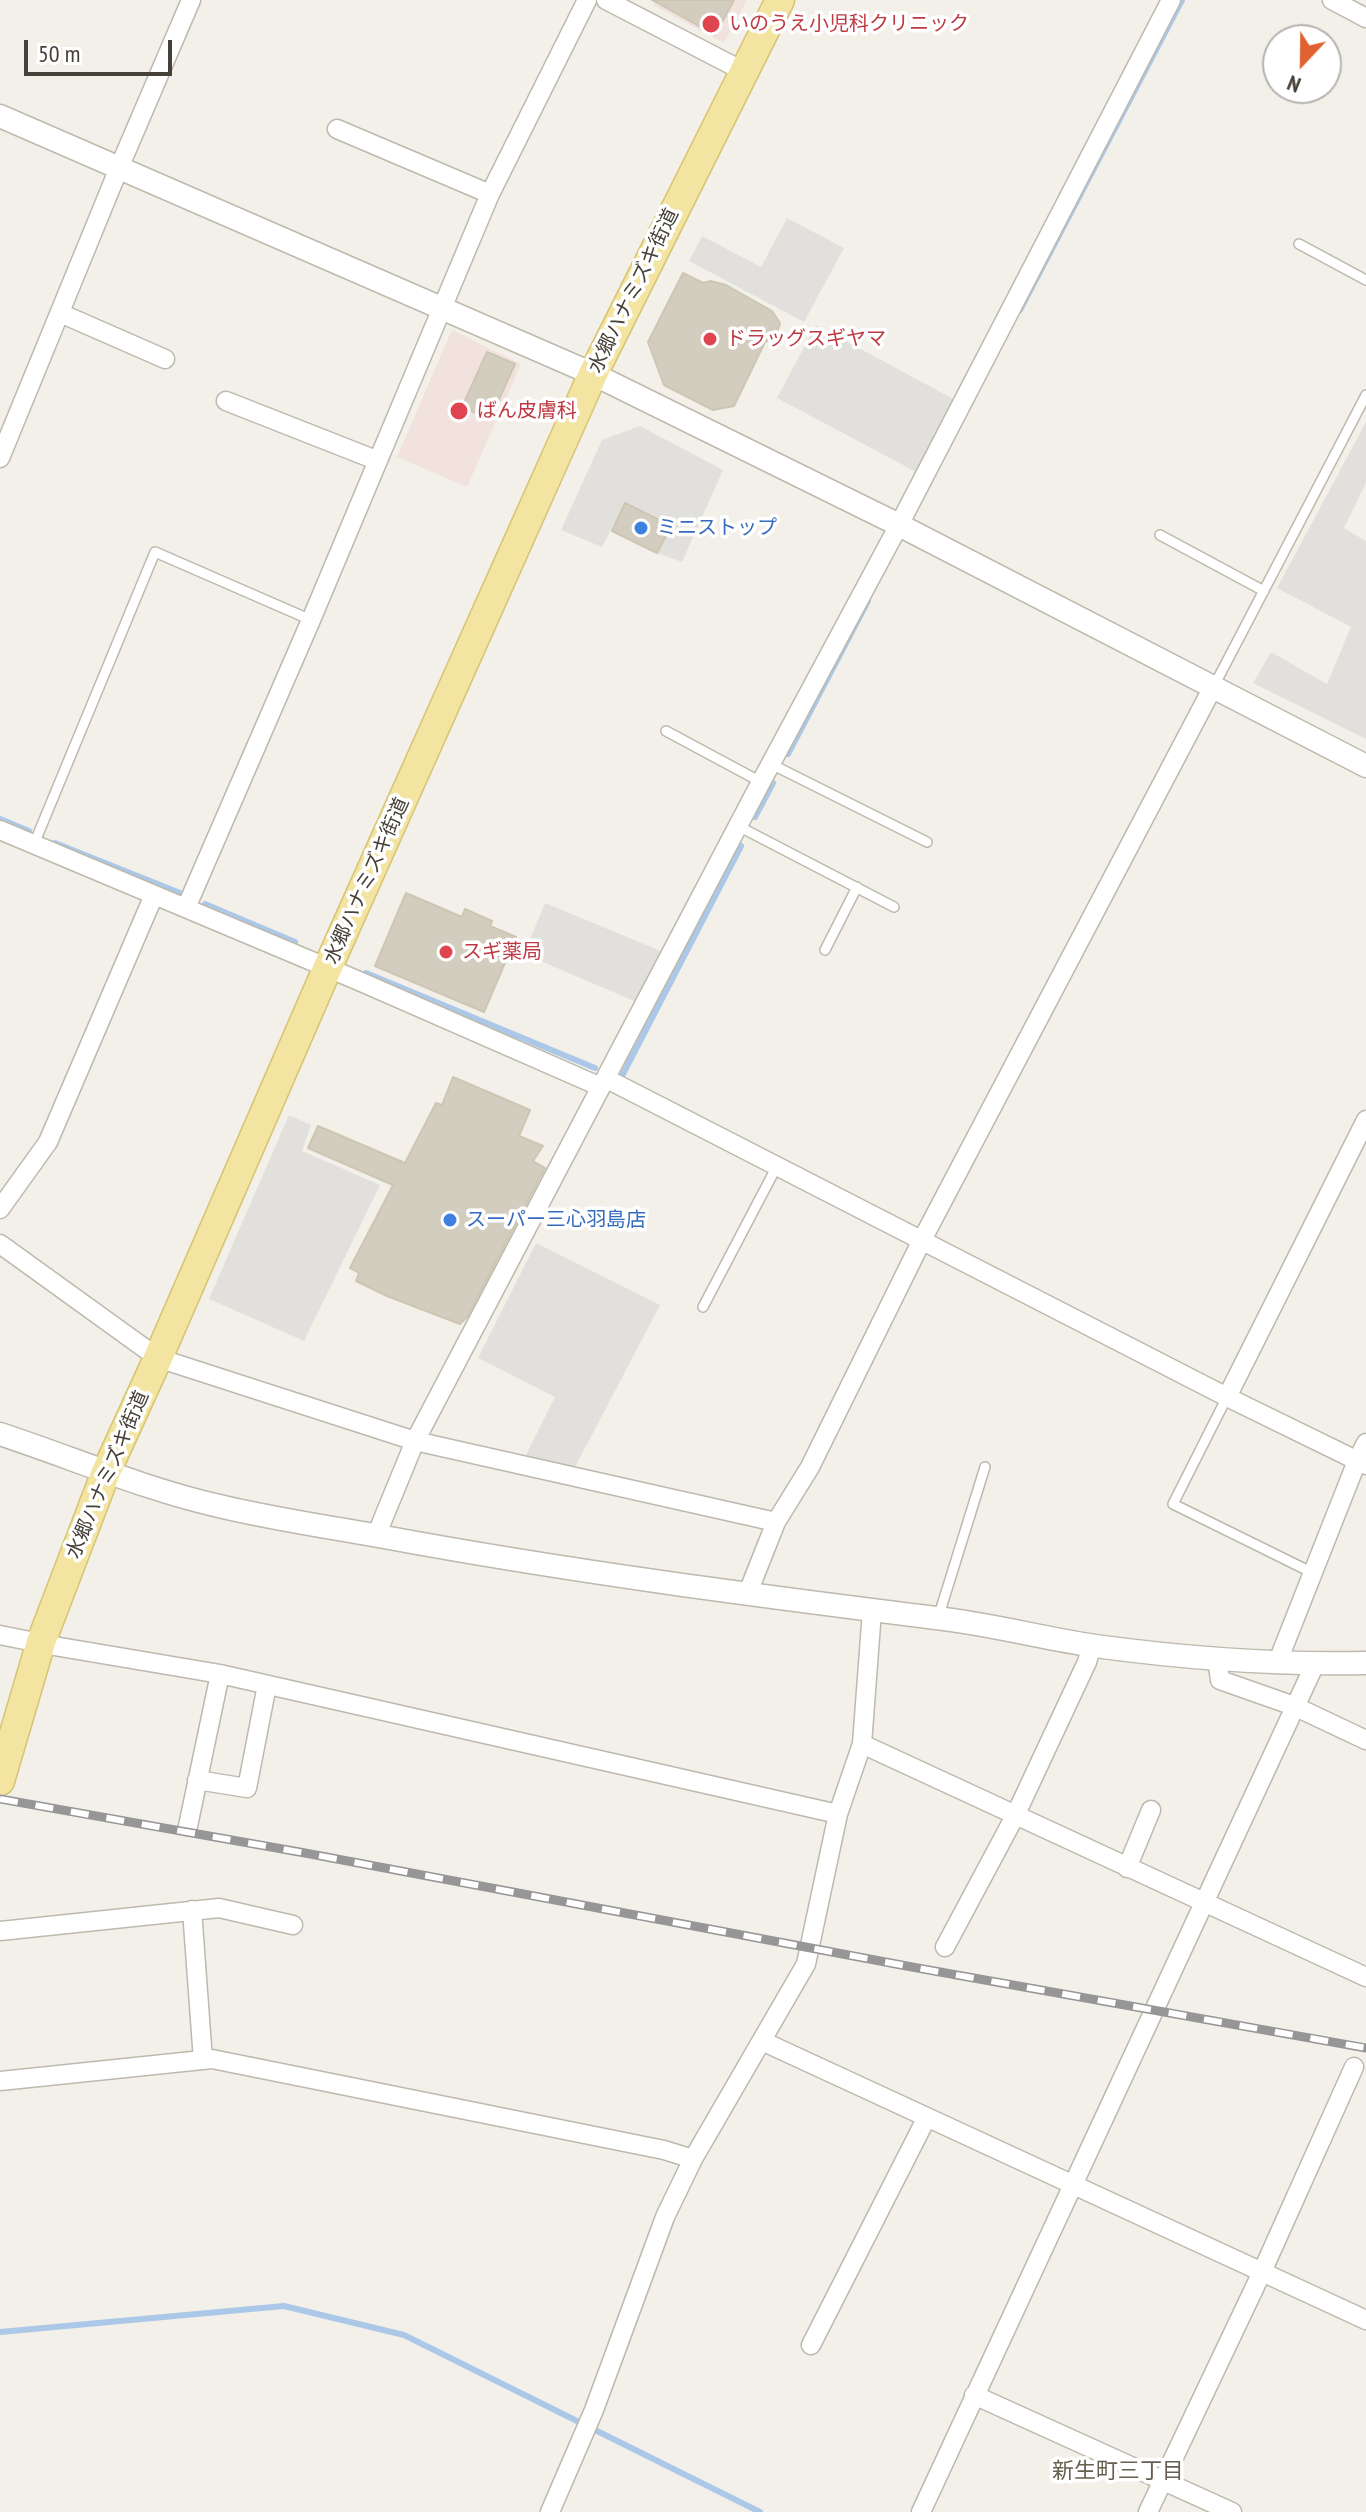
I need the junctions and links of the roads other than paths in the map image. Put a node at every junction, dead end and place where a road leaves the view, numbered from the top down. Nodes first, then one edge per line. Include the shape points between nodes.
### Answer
1 (191, 0) edge
2 (587, 0) edge
3 (606, 0) edge
4 (780, 0) edge
5 (1171, 0) edge
6 (1332, 0) edge
7 (1366, 18) edge
8 (743, 71) junction
9 (0, 116) edge
10 (337, 129) dead end
11 (119, 168) junction
12 (490, 194) junction
13 (1299, 244) dead end
14 (1366, 280) edge
15 (440, 308) junction
16 (60, 313) junction
17 (165, 359) dead end
18 (593, 374) junction
19 (1366, 395) edge
20 (226, 401) dead end
21 (0, 458) edge
22 (376, 460) junction
23 (899, 525) junction
24 (1160, 535) dead end
25 (1264, 591) junction
26 (311, 620) junction
27 (1213, 687) junction
28 (666, 731) dead end
29 (771, 764) junction
30 (1366, 766) edge
31 (761, 782) junction
32 (738, 826) junction
33 (0, 830) edge
34 (927, 842) dead end
35 (34, 844) junction
36 (857, 887) junction
37 (154, 895) junction
38 (894, 907) dead end
39 (186, 908) junction
40 (825, 950) dead end
41 (327, 969) junction
42 (604, 1083) junction
43 (1366, 1120) edge
44 (777, 1166) junction
45 (0, 1209) edge
46 (922, 1240) junction
47 (0, 1244) edge
48 (703, 1307) dead end
49 (158, 1358) junction
50 (1227, 1397) junction
51 (0, 1434) edge
52 (415, 1441) junction
53 (1366, 1443) edge
54 (1361, 1463) edge
55 (985, 1467) dead end
56 (106, 1472) junction
57 (776, 1522) junction
58 (376, 1536) junction
59 (1313, 1573) junction
60 (747, 1595) junction
61 (872, 1611) junction
62 (938, 1618) junction
63 (0, 1635) edge
64 (41, 1642) junction
65 (1092, 1645) junction
66 (1217, 1659) junction
67 (1278, 1661) junction
68 (1366, 1663) edge
69 (1315, 1664) junction
70 (220, 1674) junction
71 (267, 1685) junction
72 (1294, 1706) junction
73 (1366, 1740) edge
74 (862, 1744) junction
75 (197, 1780) junction
76 (0, 1781) edge
77 (1151, 1810) dead end
78 (838, 1814) junction
79 (1015, 1816) junction
80 (188, 1826) dead end
81 (1127, 1868) junction
82 (1203, 1903) junction
83 (192, 1910) junction
84 (293, 1925) dead end
85 (0, 1931) edge
86 (945, 1947) dead end
87 (1366, 1977) edge
88 (762, 2041) junction
89 (203, 2060) junction
90 (1354, 2067) dead end
91 (0, 2081) edge
92 (927, 2117) junction
93 (693, 2159) junction
94 (1073, 2184) junction
95 (1262, 2272) junction
96 (1366, 2320) edge
97 (811, 2345) dead end
98 (974, 2395) junction
99 (1163, 2480) junction
100 (550, 2512) edge
101 (921, 2512) edge
102 (1148, 2512) edge
103 (1232, 2512) edge

1 - 11 street
2 - 12 street
3 - 8 street
4 - 8 main road, 水郷ハナミズキ街道
5 - 23 street
6 - 7 street
8 - 18 main road, 水郷ハナミズキ街道
9 - 11 street
10 - 12 street
11 - 15 street
11 - 16 street
12 - 15 street
13 - 14 lane
15 - 18 street
15 - 22 street
16 - 17 street
16 - 21 street
18 - 23 street
18 - 41 main road, 水郷ハナミズキ街道
19 - 25 lane
20 - 22 street
22 - 26 street
23 - 27 street
23 - 29 street
24 - 25 lane
25 - 27 lane
26 - 35 lane via 155,552
26 - 39 street
27 - 30 street
27 - 46 street
28 - 31 lane
29 - 31 street
29 - 34 lane
31 - 32 street
32 - 36 lane
32 - 42 street
33 - 35 street
35 - 37 street
36 - 38 lane
36 - 40 lane
37 - 39 street
37 - 45 street via 48,1142
39 - 41 street
41 - 42 street
41 - 49 main road, 水郷ハナミズキ街道
42 - 44 street
42 - 52 street
43 - 50 street
44 - 46 street
44 - 48 lane
46 - 50 street
46 - 57 street via 810,1467
47 - 49 street
49 - 52 street
49 - 56 main road, 水郷ハナミズキ街道
50 - 54 street
50 - 59 lane via 1173,1504
51 - 56 street
52 - 57 street
52 - 58 street
53 - 54 street
54 - 59 street
55 - 62 lane
56 - 58 street via 215,1506
56 - 64 main road, 水郷ハナミズキ街道
57 - 60 street
58 - 60 street
59 - 67 street
60 - 61 street
61 - 62 street
61 - 74 street
62 - 65 street
63 - 64 street
64 - 70 street
64 - 76 main road, 水郷ハナミズキ街道
65 - 66 street
65 - 79 street
66 - 67 street
66 - 72 street via 1220,1680
67 - 69 street
68 - 69 street
69 - 72 street
70 - 71 street
70 - 75 street
71 - 75 street via 247,1788
71 - 78 street
72 - 73 street
72 - 82 street
74 - 78 street
74 - 79 street
75 - 80 street
77 - 81 street
78 - 88 street via 806,1964
79 - 81 street
79 - 86 street
81 - 82 street
82 - 87 street
82 - 94 street
83 - 84 street via 219,1908
83 - 85 street
83 - 89 street
88 - 92 street
88 - 93 street
89 - 91 street
89 - 93 street via 315,2078
90 - 95 street
92 - 94 street
92 - 97 street
93 - 100 street via 665,2217
94 - 95 street
94 - 98 street
95 - 96 street
95 - 99 street
98 - 99 street
98 - 101 street
99 - 102 street
99 - 103 street

